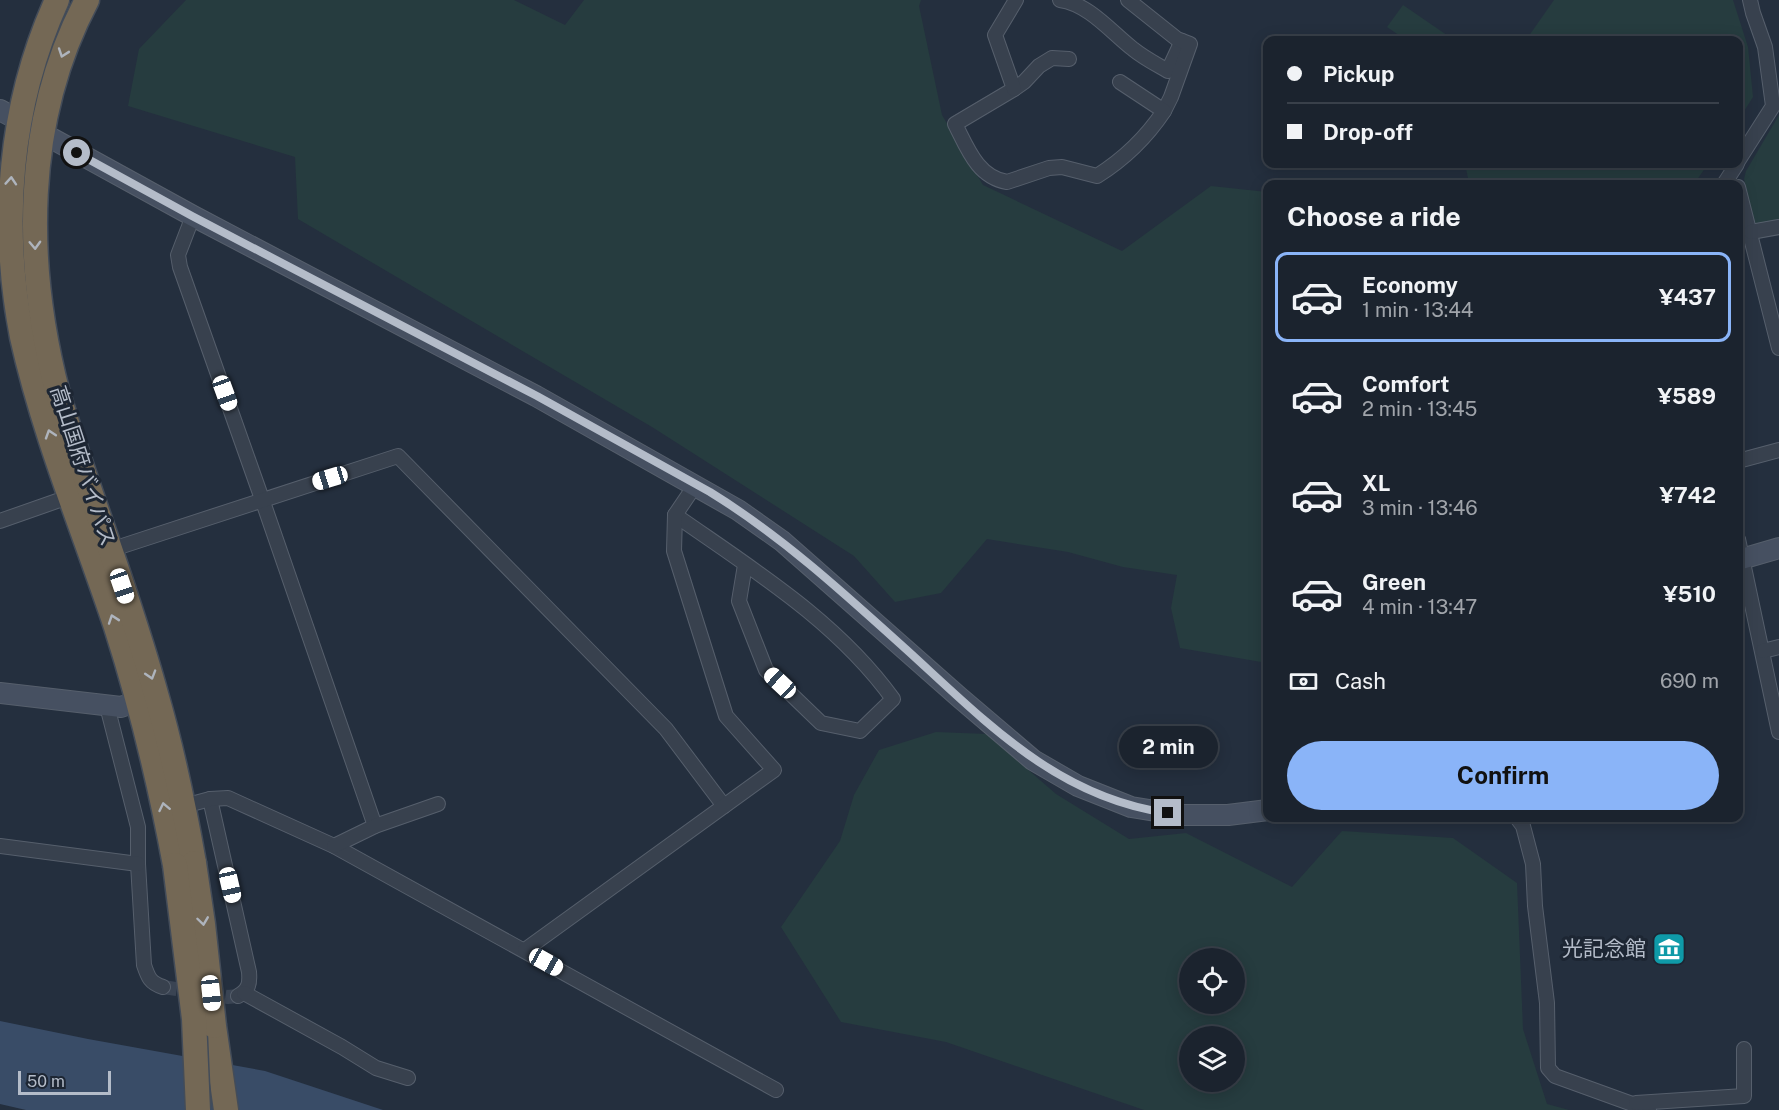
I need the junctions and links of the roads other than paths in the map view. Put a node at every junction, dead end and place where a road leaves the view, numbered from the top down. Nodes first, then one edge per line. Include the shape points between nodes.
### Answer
1 (57, 0) edge
2 (87, 0) edge
3 (1016, 0) edge
4 (1060, 0) edge
5 (1750, 0) edge
6 (1135, 2) edge
7 (1182, 41) junction
8 (1772, 45) edge
9 (1069, 59) dead end
10 (1120, 82) dead end
11 (1014, 89) junction
12 (1164, 111) junction
13 (9, 115) edge
14 (42, 134) junction
15 (1743, 154) edge
16 (1743, 213) edge
17 (192, 216) junction
18 (1779, 227) edge
19 (1750, 232) junction
20 (7, 285) edge
21 (1779, 348) edge
22 (1779, 450) edge
23 (1743, 460) edge
24 (696, 484) junction
25 (71, 496) junction
26 (262, 499) junction
27 (675, 515) junction
28 (0, 521) edge
29 (1779, 548) edge
30 (110, 550) junction
31 (1743, 558) edge
32 (745, 564) junction
33 (1743, 567) edge
34 (1779, 647) edge
35 (1763, 651) junction
36 (0, 693) edge
37 (138, 701) junction
38 (107, 706) junction
39 (1779, 732) edge
40 (210, 799) junction
41 (438, 804) dead end
42 (184, 806) junction
43 (724, 806) junction
44 (1263, 810) edge
45 (1523, 822) edge
46 (375, 826) junction
47 (0, 846) edge
48 (334, 846) junction
49 (138, 864) junction
50 (184, 864) junction
51 (525, 950) junction
52 (164, 987) tunnel mouth
53 (214, 1026) junction
54 (1744, 1049) dead end
55 (408, 1078) dead end
56 (776, 1089) dead end
57 (1631, 1103) junction
58 (187, 1110) edge
59 (198, 1110) edge
60 (218, 1110) edge
61 (226, 1110) edge
62 (1649, 1110) edge

1 - 13 highway, 高山国府バイパス via 24,90
2 -> 14 highway, 高山国府バイパス via 57,72
3 - 11 street via 995,36
4 - 7 street via 1084,9 1134,50 1168,71
5 - 8 street via 1753,13
6 - 7 street
7 - 12 street via 1190,44
8 - 15 street via 1773,106
9 - 11 street via 1052,58
10 - 12 street
11 - 12 street via 955,123 978,167 1007,182 1062,167 1097,176 1138,144
13 - 14 street
20 -> 13 highway, 高山国府バイパス
14 - 17 street
14 -> 30 highway, 高山国府バイパス via 35,240 43,331 58,394
16 - 19 street
17 - 24 street via 475,363
17 - 26 street via 178,255 180,267
18 - 19 street
19 - 21 street
25 -> 20 highway, 高山国府バイパス
22 - 23 street
24 - 27 street
24 - 44 street via 782,541 1033,760 1078,786 1131,807 1180,815
25 - 28 street
37 -> 25 highway, 高山国府バイパス
26 - 30 street
26 - 43 street via 398,456 666,729
26 - 46 street
27 - 32 street
27 - 43 street via 674,551 726,716 774,770
29 - 31 street
30 -> 42 highway, 高山国府バイパス via 157,694
32 - 32 street via 823,622 878,678 893,699 860,731 821,723 766,670 739,601
33 - 35 street
34 - 35 street
35 - 39 street
36 - 38 street
37 - 38 street via 121,707
50 -> 37 highway, 高山国府バイパス
38 - 49 street via 138,827
40 - 42 street
40 - 48 street via 228,798
40 - 55 street via 249,972 250,985 241,994 376,1068
41 - 46 street
42 - 50 highway, 高山国府バイパス
43 - 51 street
45 - 57 street via 1533,864 1547,1003 1548,1068 1555,1076
46 - 48 street
47 - 49 street
48 - 51 street
49 - 52 street via 144,965 148,978
50 -> 53 highway, 高山国府バイパス, bridge via 203,924
50 - 58 highway, bridge
50 - 59 highway, 高山国府バイパス, bridge
51 - 56 street
53 - 60 highway, 高山国府バイパス
53 - 61 highway
54 - 57 street via 1744,1096
57 - 62 street

